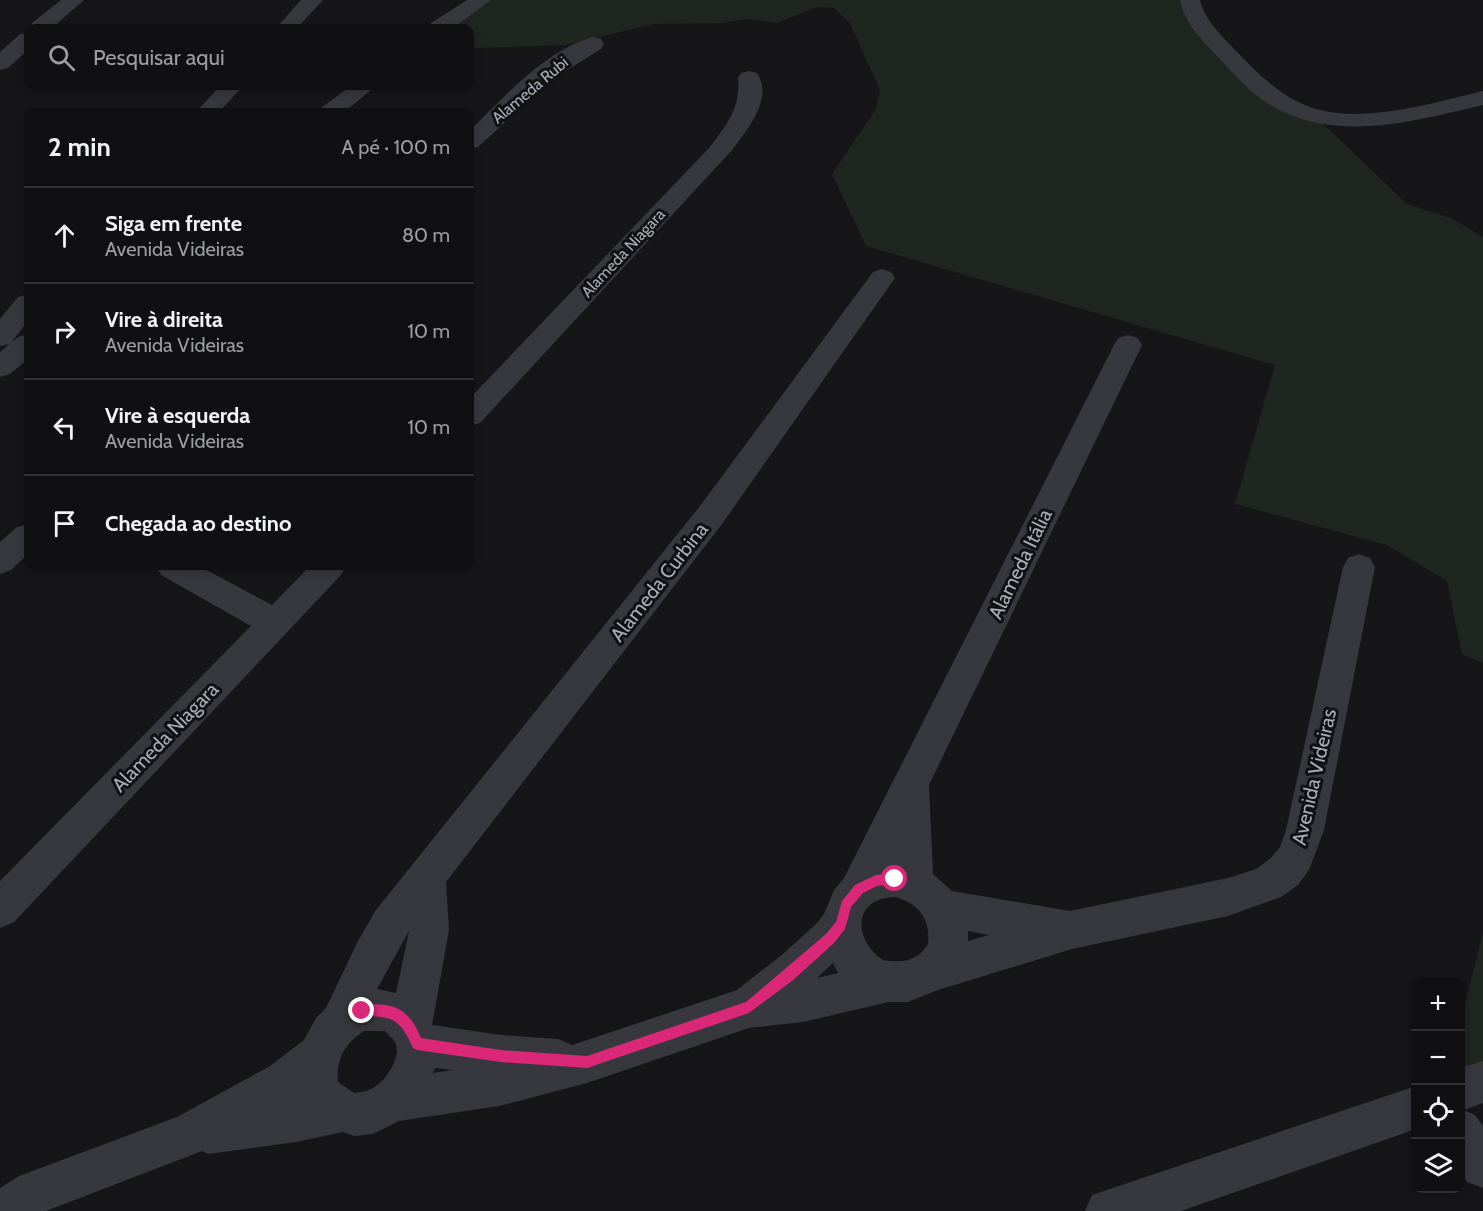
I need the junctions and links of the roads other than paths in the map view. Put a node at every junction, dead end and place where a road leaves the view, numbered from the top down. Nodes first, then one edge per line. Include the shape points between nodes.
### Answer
1 (74, 0) edge
2 (313, 0) edge
3 (481, 0) edge
4 (1190, 0) edge
5 (45, 24) edge
6 (290, 24) edge
7 (445, 24) edge
8 (24, 42) edge
9 (593, 44) dead end
10 (0, 63) edge
11 (749, 78) dead end
12 (228, 90) edge
13 (360, 90) edge
14 (1483, 98) edge
15 (211, 108) edge
16 (335, 108) edge
17 (474, 138) edge
18 (882, 278) dead end
19 (24, 308) edge
20 (0, 337) edge
21 (1128, 345) dead end
22 (24, 347) edge
23 (0, 367) edge
24 (474, 412) edge
25 (24, 540) edge
26 (0, 561) edge
27 (1359, 567) dead end
28 (179, 570) edge
29 (326, 570) edge
30 (276, 623) junction
31 (912, 783) junction
32 (427, 878) junction
33 (859, 889) junction
34 (928, 896) junction
35 (0, 909) edge
36 (841, 925) junction
37 (1072, 930) junction
38 (933, 971) junction
39 (888, 982) junction
40 (749, 1007) junction
41 (342, 1022) junction
42 (414, 1035) junction
43 (318, 1055) junction
44 (587, 1062) junction
45 (1483, 1082) edge
46 (1465, 1089) edge
47 (394, 1100) junction
48 (1411, 1109) edge
49 (341, 1111) junction
50 (189, 1135) junction
51 (1465, 1137) edge
52 (1483, 1166) edge
53 (13, 1199) edge
54 (1108, 1211) edge

1 - 5 street
2 - 6 street
3 - 7 street
4 - 14 street via 1199,22 1247,75 1294,109 1322,118 1354,120 1388,118
8 - 10 street
9 - 17 street, Alameda Rubi via 549,71
11 - 24 street, Alameda Niagara via 751,103 717,153
12 - 15 street
13 - 16 street
18 - 32 street, Alameda Curbina via 711,515
19 - 20 street
21 - 31 street, Alameda Itália
22 - 23 street
25 - 26 street
27 - 37 street, Avenida Videiras via 1305,830 1296,857 1267,884 1228,897
28 - 30 street
29 - 30 street, Alameda Niagara
30 - 35 street, Alameda Niagara
31 - 33 street, Alameda Itália
31 - 34 street, Alameda Itália
32 - 41 street, Alameda Curbina via 390,924
32 - 42 street via 429,930
33 - 34 street, Avenida Videiras via 876,881 895,879
33 - 36 street, Avenida Videiras via 846,904
34 - 37 street, Avenida Videiras
34 - 38 street via 948,924 944,957
36 - 39 street via 844,944 853,962 868,975
36 - 40 street, Avenida Videiras via 788,977
37 - 38 street, Avenida Videiras
38 - 39 street, Avenida Videiras via 904,983
39 - 40 street, Avenida Videiras via 803,1002
40 - 44 street, Avenida Videiras
41 - 42 street, Avenida Videiras via 362,1011 381,1010 398,1015
41 - 43 street, Avenida Videiras via 328,1035
42 - 44 street, Avenida Videiras via 501,1056
42 - 47 street via 416,1064 408,1083
43 - 49 street via 315,1077 322,1096
43 - 50 street, Avenida Videiras via 285,1081
44 - 47 street, Avenida Videiras via 499,1085
45 - 46 street
47 - 49 street, Avenida Videiras via 376,1111
48 - 54 street
49 - 50 street, Avenida Videiras
50 - 53 street, Avenida Videiras
51 - 52 street

